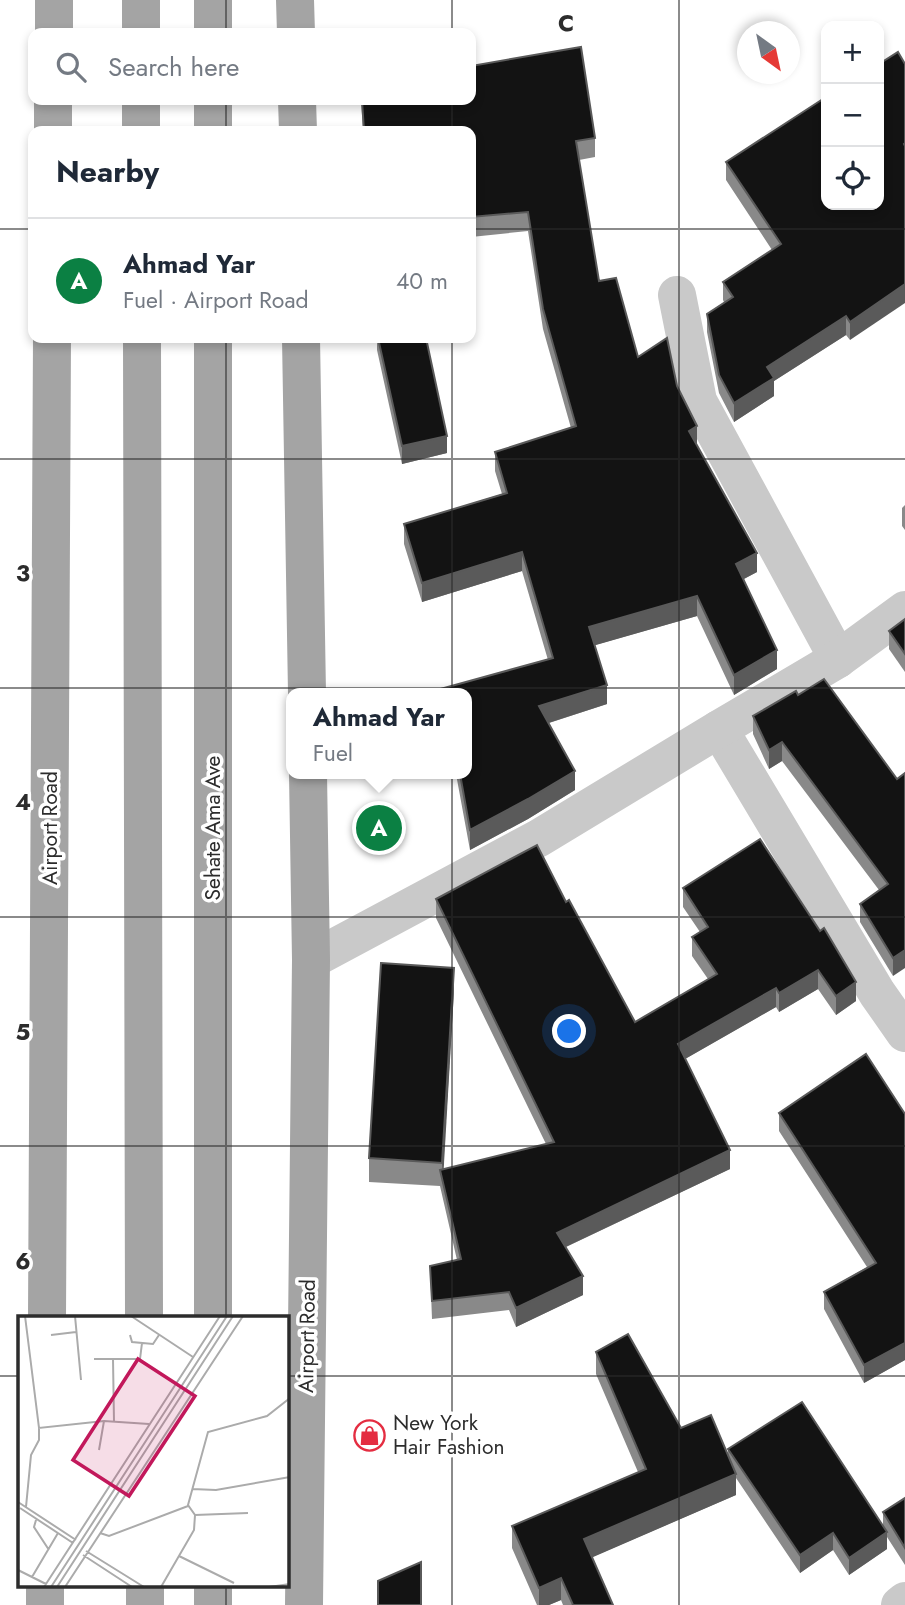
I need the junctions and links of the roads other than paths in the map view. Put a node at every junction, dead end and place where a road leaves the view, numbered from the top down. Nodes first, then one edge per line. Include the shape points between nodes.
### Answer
1 (54, 0) edge
2 (141, 0) edge
3 (214, 0) edge
4 (295, 0) edge
5 (54, 28) edge
6 (141, 28) edge
7 (214, 28) edge
8 (296, 28) edge
9 (53, 105) edge
10 (141, 105) edge
11 (214, 105) edge
12 (297, 105) edge
13 (53, 126) edge
14 (141, 126) edge
15 (214, 126) edge
16 (298, 126) edge
17 (677, 295) dead end
18 (52, 343) edge
19 (142, 343) edge
20 (213, 343) edge
21 (302, 343) edge
22 (905, 610) edge
23 (838, 659) junction
24 (307, 688) edge
25 (719, 729) junction
26 (308, 779) edge
27 (311, 960) junction
28 (905, 1033) edge
29 (47, 1316) edge
30 (144, 1316) edge
31 (213, 1316) edge
32 (905, 1601) edge
33 (304, 1605) edge
34 (900, 1605) edge

1 - 5 main road
2 - 6 main road
3 - 7 main road
4 - 8 main road
9 - 13 main road
10 - 14 main road
11 - 15 main road
12 - 16 main road
17 - 23 street via 698,401
18 - 29 main road, Airport Road
19 - 30 main road
20 - 31 main road, Sehate Ama Ave
21 - 24 main road
22 - 23 street
23 - 25 street
25 - 27 street via 539,838
25 - 28 street
26 - 27 main road, Airport Road
27 - 33 main road, Airport Road
32 - 34 street

